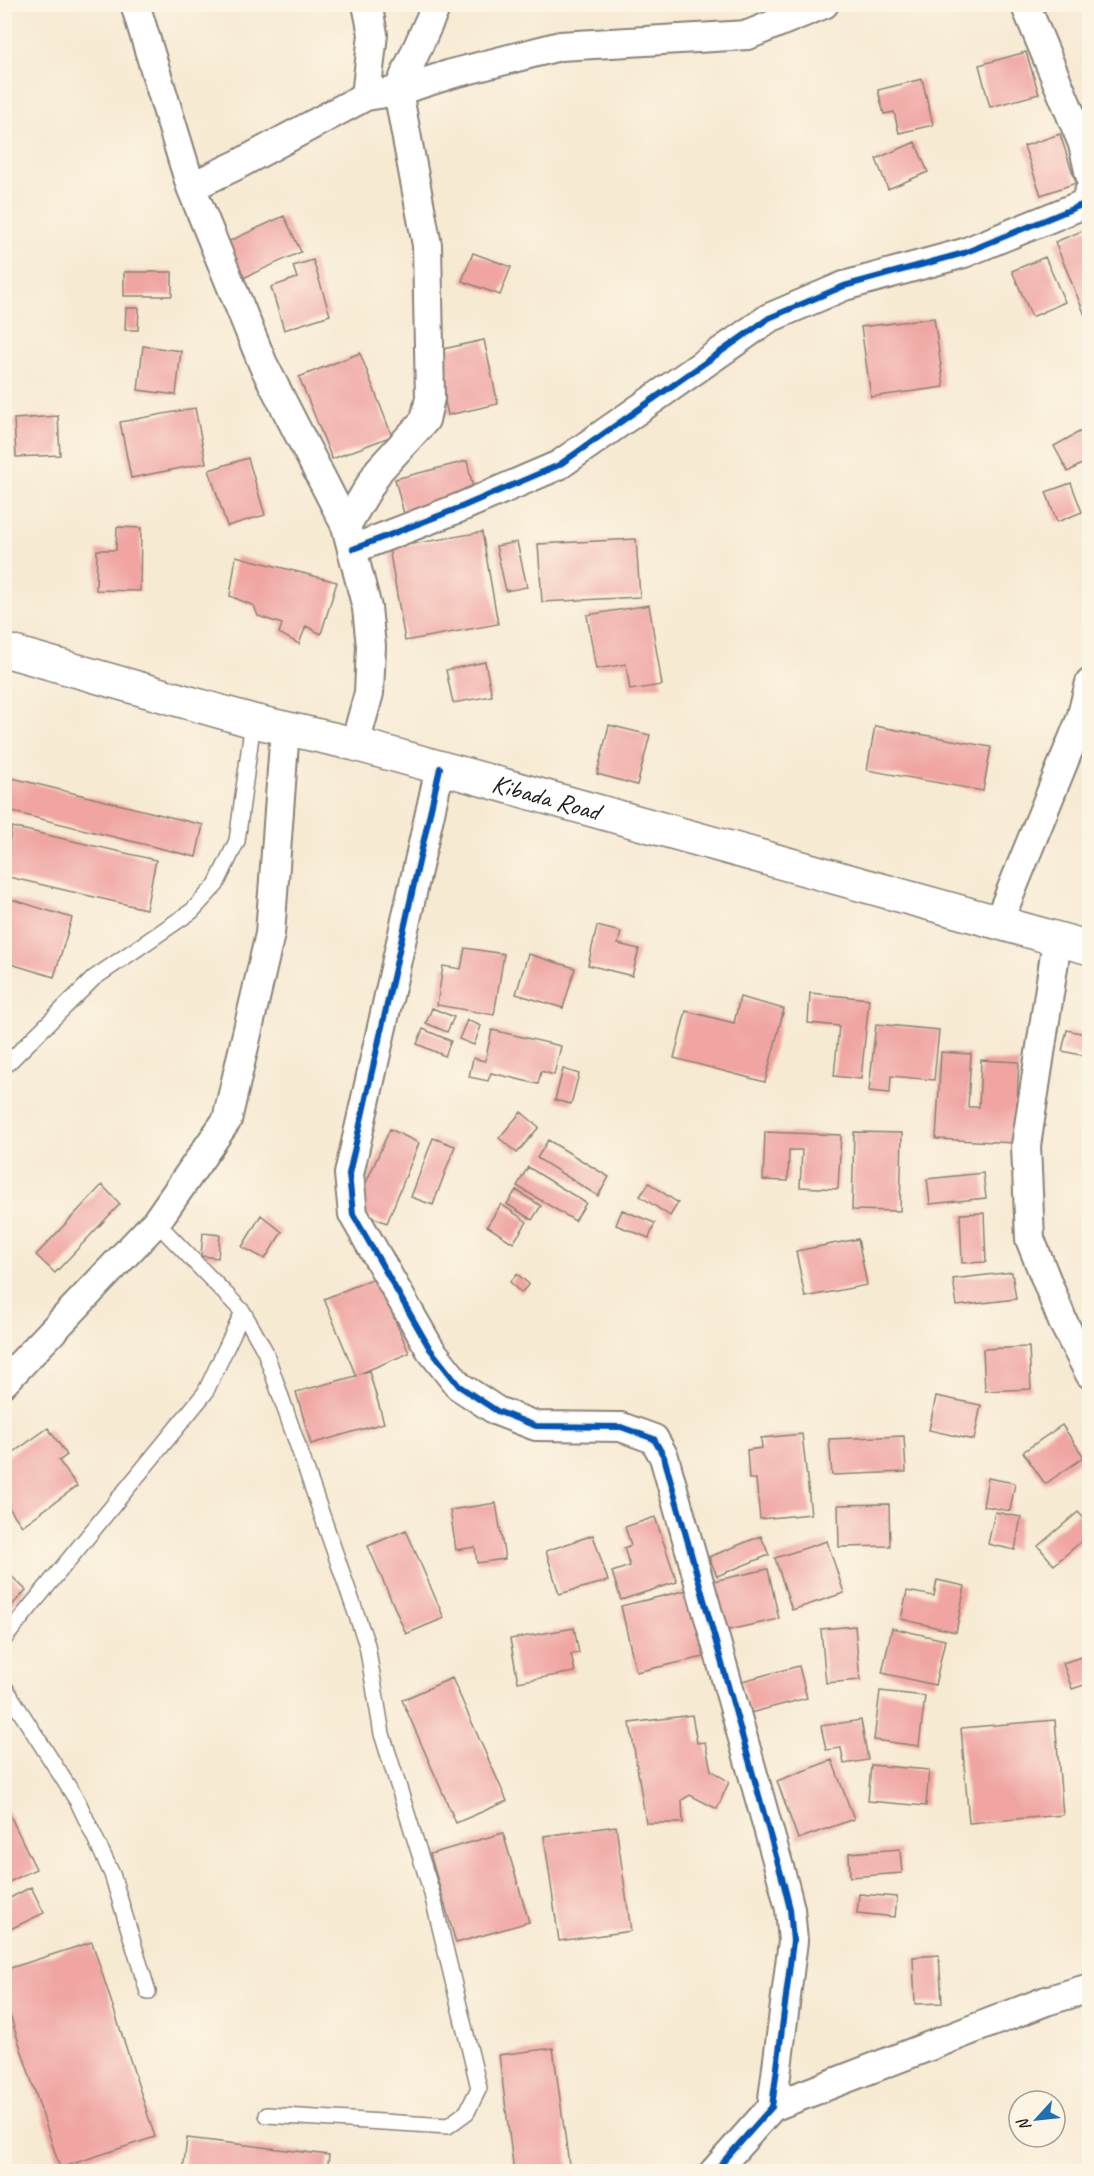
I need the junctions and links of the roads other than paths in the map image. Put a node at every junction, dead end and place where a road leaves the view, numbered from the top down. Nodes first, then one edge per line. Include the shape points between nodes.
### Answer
1 (135, 4) edge
2 (367, 4) edge
3 (437, 4) edge
4 (824, 4) edge
5 (1025, 4) edge
6 (398, 91) junction
7 (366, 96) junction
8 (1089, 175) edge
9 (191, 187) junction
10 (1089, 190) edge
11 (350, 538) junction
12 (4, 650) edge
13 (1089, 683) edge
14 (253, 720) junction
15 (285, 729) junction
16 (355, 744) junction
17 (440, 768) junction
18 (998, 922) junction
19 (1057, 941) junction
20 (1089, 948) edge
21 (4, 1067) edge
22 (156, 1222) junction
23 (243, 1312) junction
24 (1089, 1374) edge
25 (4, 1382) edge
26 (4, 1639) edge
27 (4, 1686) edge
28 (1089, 1988) edge
29 (148, 1992) dead end
30 (772, 2108) junction
31 (267, 2115) dead end
32 (714, 2172) edge

1 - 9 street
2 - 7 street via 373,34
3 - 6 street
4 - 6 street via 748,35 560,46
5 - 8 street via 1083,144
6 - 7 street
6 - 11 street via 427,245 430,398 425,420 379,470
7 - 9 street
9 - 11 street via 263,364
10 - 11 street via 1084,204 964,253 844,286 769,318 559,465 459,508
11 - 16 street via 367,608 371,646 369,693
12 - 14 main road, Kibada Road
13 - 18 street via 1081,719
14 - 15 main road, Kibada Road
14 - 21 lane via 237,841 216,885 192,911 94,978
15 - 16 main road, Kibada Road
15 - 22 street via 270,933 227,1120
16 - 17 main road, Kibada Road
17 - 18 main road, Kibada Road
17 - 30 street via 349,1173 353,1214 430,1350 459,1386 497,1412 536,1426 621,1427 654,1439 664,1457 790,1909 794,1941
18 - 19 main road, Kibada Road
19 - 20 main road, Kibada Road
19 - 24 street via 1026,1146 1030,1239 1063,1322
22 - 23 lane
22 - 25 street
23 - 26 lane via 205,1393
23 - 31 lane via 265,1351 367,1645 382,1734 431,1890 479,2088 467,2112 448,2126
27 - 29 lane via 78,1802 112,1874
28 - 30 street via 1046,2001
30 - 32 street

